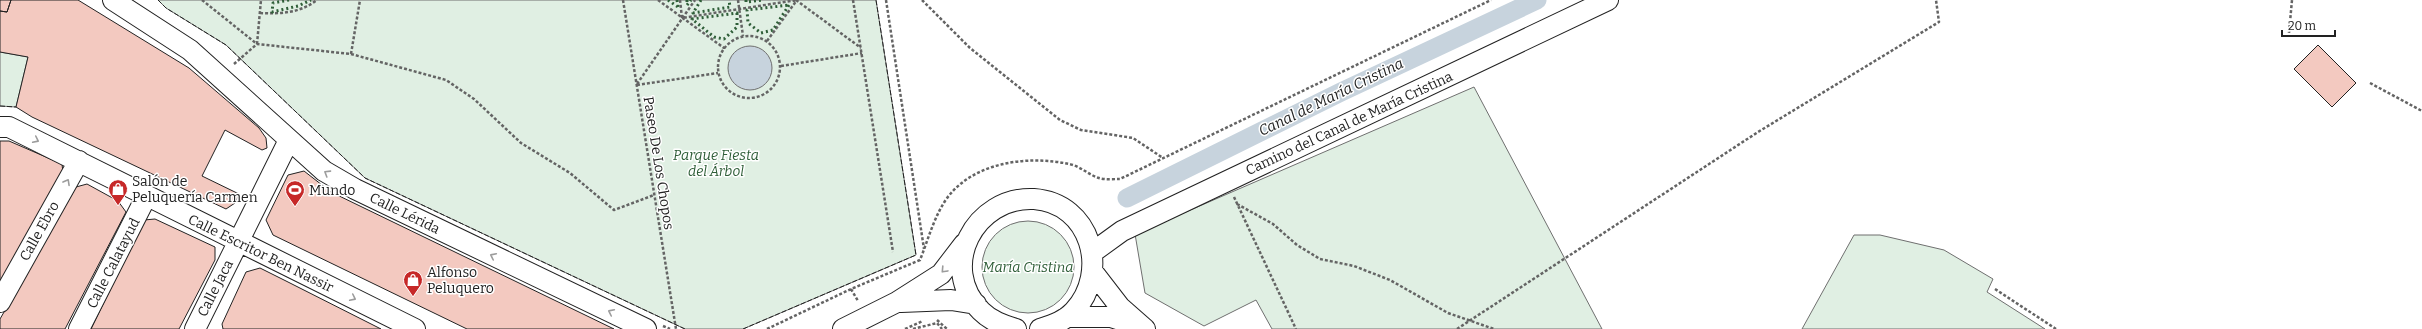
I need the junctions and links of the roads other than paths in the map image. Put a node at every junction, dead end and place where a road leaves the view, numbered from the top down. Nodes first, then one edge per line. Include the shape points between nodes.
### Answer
1 (1608, 0) edge
2 (121, 3) edge
3 (0, 126) edge
4 (289, 140) junction
5 (79, 161) junction
6 (146, 197) junction
7 (967, 239) junction
8 (238, 242) junction
9 (1093, 252) junction
10 (1093, 272) junction
11 (0, 302) edge
12 (897, 302) junction
13 (976, 304) junction
14 (1068, 317) junction
15 (651, 326) edge
16 (1143, 328) edge
17 (79, 329) edge
18 (195, 329) edge
19 (415, 329) edge
20 (843, 329) edge
21 (1016, 329) edge
22 (1040, 329) edge

1 - 9 street, Camino del Canal de María Cristina via 1122,231
2 - 4 street, Calle Lérida via 190,50
3 -> 5 street, Calle Escritor Ben Nassir via 9,127
4 - 8 street, Calle Jaca
15 -> 4 street, Calle Lérida via 355,189 324,171
5 - 6 street, Calle Escritor Ben Nassir
11 -> 5 street, Calle Ebro
6 - 8 street, Calle Escritor Ben Nassir
6 - 17 street, Calle Calatayud
7 - 9 street via 979,221 995,208 1014,200 1035,199 1055,205 1073,216 1086,232
7 -> 12 street via 941,274
7 - 13 street via 962,269 965,284
8 - 18 street, Calle Jaca
8 -> 19 street, Calle Escritor Ben Nassir
9 - 10 street
10 - 14 street via 1085,297
10 - 16 street via 1120,308
12 - 13 street via 951,300
12 - 20 street
13 - 21 street via 998,323
14 - 16 street via 1111,317
14 - 22 street

